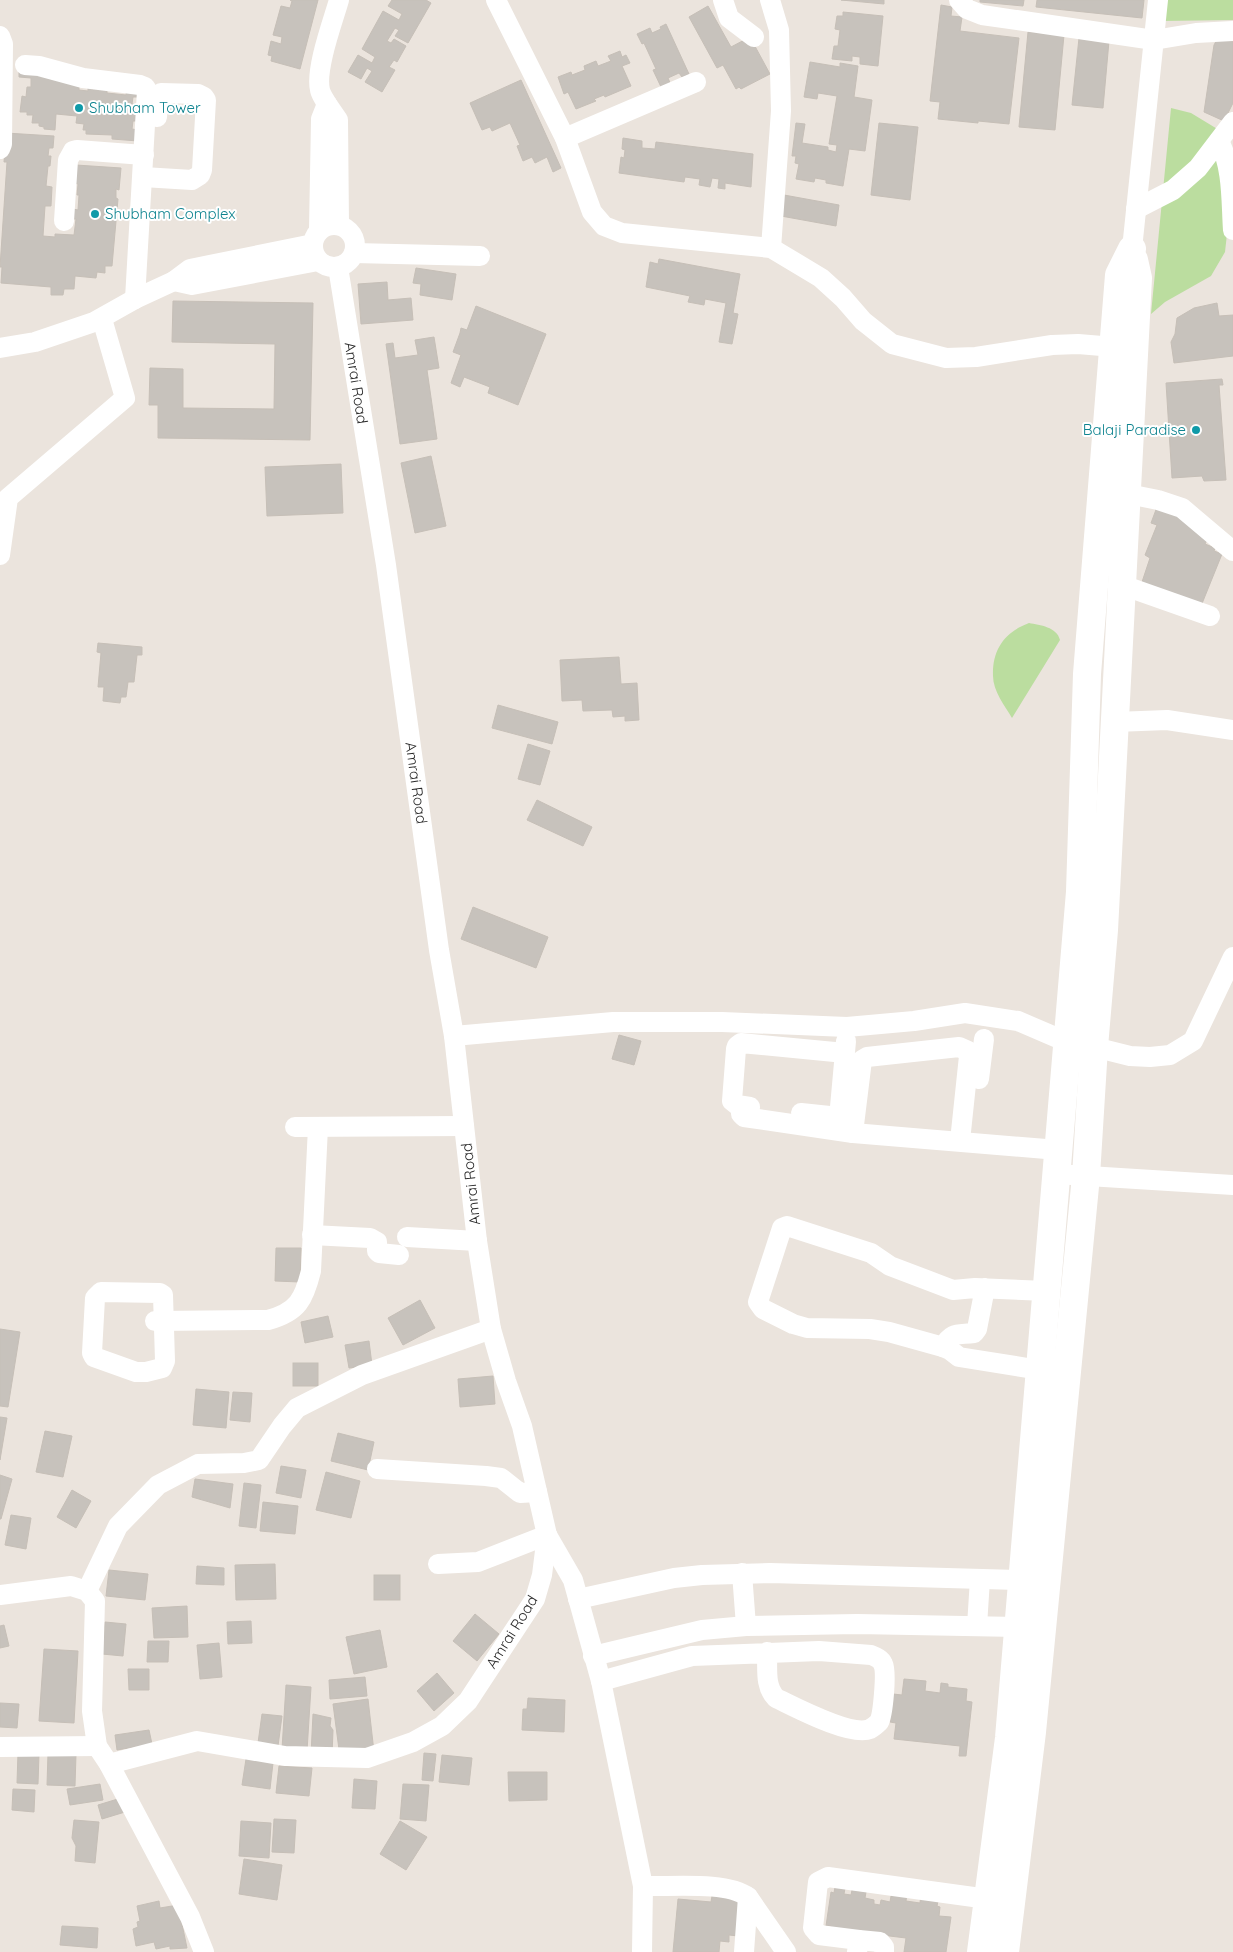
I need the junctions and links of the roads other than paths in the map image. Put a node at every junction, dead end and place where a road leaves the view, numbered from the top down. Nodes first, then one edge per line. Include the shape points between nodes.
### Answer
1 (339, 0) edge
2 (496, 0) edge
3 (723, 0) edge
4 (770, 0) edge
5 (959, 0) edge
6 (1158, 0) edge
7 (1233, 31) edge
8 (0, 36) edge
9 (754, 37) dead end
10 (1154, 40) junction
11 (25, 65) dead end
12 (696, 82) dead end
13 (327, 104) junction
14 (1233, 122) edge
15 (565, 138) junction
16 (1220, 141) junction
17 (0, 149) edge
18 (144, 155) junction
19 (147, 177) junction
20 (1136, 209) junction
21 (64, 221) dead end
22 (339, 225) junction
23 (1233, 230) edge
24 (317, 245) junction
25 (771, 248) junction
26 (1132, 250) joint
27 (354, 253) junction
28 (480, 256) dead end
29 (338, 267) junction
30 (135, 299) junction
31 (102, 319) junction
32 (0, 348) edge
33 (1124, 348) junction
34 (1113, 491) junction
35 (1233, 552) edge
36 (0, 555) edge
37 (1122, 585) junction
38 (1210, 616) dead end
39 (1115, 722) junction
40 (1233, 730) edge
41 (1077, 928) junction
42 (1104, 930) junction
43 (1233, 957) edge
44 (847, 1027) junction
45 (454, 1036) junction
46 (984, 1039) dead end
47 (1067, 1042) junction
48 (1094, 1047) junction
49 (845, 1054) junction
50 (464, 1126) junction
51 (295, 1127) dead end
52 (318, 1127) junction
53 (843, 1127) junction
54 (967, 1142) junction
55 (1057, 1162) junction
56 (1086, 1176) junction
57 (1233, 1185) edge
58 (312, 1235) junction
59 (477, 1241) junction
60 (985, 1288) junction
61 (1046, 1291) junction
62 (160, 1321) junction
63 (491, 1328) junction
64 (944, 1347) junction
65 (1040, 1370) junction
66 (377, 1469) dead end
67 (537, 1492) junction
68 (547, 1535) junction
69 (438, 1564) dead end
70 (742, 1574) junction
71 (980, 1578) junction
72 (1022, 1580) junction
73 (87, 1591) junction
74 (0, 1595) edge
75 (578, 1599) junction
76 (746, 1626) junction
77 (977, 1626) junction
78 (1018, 1627) junction
79 (767, 1652) junction
80 (593, 1656) junction
81 (601, 1681) junction
82 (97, 1746) junction
83 (0, 1747) edge
84 (109, 1764) junction
85 (643, 1886) junction
86 (748, 1897) junction
87 (988, 1899) junction
88 (858, 1946) edge
89 (204, 1952) edge
90 (642, 1952) edge
91 (744, 1952) edge
92 (786, 1952) edge
93 (884, 1952) edge
94 (981, 1952) edge
95 (1006, 1952) edge

1 - 13 street via 319,78 320,90
2 - 15 street
3 - 9 street via 729,18
4 - 25 street via 779,30 781,111
5 - 10 street via 967,9 982,15
6 - 10 street
7 - 10 street
8 - 17 street via 3,44
10 - 20 street
11 - 18 street via 83,78 144,86 147,90
12 - 15 street
13 - 22 street via 338,120
13 - 24 street via 321,119
14 - 16 street
15 - 25 street via 592,212 604,226 622,233
16 - 20 street via 1198,168 1173,190
16 - 23 street via 1225,152 1231,191
18 - 19 street
18 - 21 street via 73,151 68,160
19 - 19 street via 192,180 200,175 204,96 159,94
19 - 30 street
20 - 26 street
22 - 24 street via 332,225
22 - 27 street via 354,238
24 - 29 street via 324,265
24 - 30 street via 190,269 174,282
25 - 33 street via 821,278 863,321 892,344 946,358 976,358 1052,345
26 - 33 street via 1138,278
27 - 28 street
27 - 29 street
29 - 45 street, Amrai Road via 386,565 439,950
30 - 31 street
31 - 32 street via 35,342
31 - 36 street via 125,398 8,498
33 - 34 street
34 - 35 street via 1182,508
34 - 37 street
34 - 41 street via 1087,674
37 - 38 street
37 - 39 street
39 - 40 street via 1167,720
39 - 42 street
41 - 42 street
41 - 47 street
42 - 48 street
43 - 48 street via 1193,1041 1170,1055 1150,1057 1130,1056
44 - 45 street via 613,1022
44 - 47 street via 965,1013 1018,1021
44 - 49 street
45 - 50 street, Amrai Road
46 - 54 street
47 - 48 street
47 - 55 street
48 - 56 street
49 - 53 street
49 - 53 street via 741,1043 736,1049 732,1101 741,1106 744,1117
50 - 52 street
50 - 59 street, Amrai Road
51 - 52 street
52 - 58 street
53 - 54 street
53 - 54 street via 862,1060 959,1047 968,1051 969,1056
54 - 55 street
55 - 56 street
55 - 61 street
56 - 57 street
56 - 95 street via 1032,1732
58 - 59 street via 370,1238 377,1242 379,1253 403,1246
58 - 62 street via 311,1271 306,1293 280,1316 268,1320
59 - 63 street, Amrai Road
60 - 61 street
60 - 64 street via 977,1329 974,1333 958,1333 947,1340
60 - 64 street via 952,1290 890,1266 871,1253 792,1226 782,1228 758,1302 763,1309 807,1328 880,1331
61 - 65 street
62 - 62 street via 164,1298 160,1293 98,1294 95,1298 92,1353 97,1359 136,1372 162,1368 165,1361
63 - 67 street, Amrai Road via 522,1426
63 - 73 street via 362,1375 297,1408 259,1460 198,1464 158,1485 118,1526
64 - 65 street via 959,1357
65 - 72 street
66 - 67 street via 501,1478 520,1493
67 - 68 street, Amrai Road
68 - 69 street via 478,1562
68 - 75 street via 573,1580
68 - 84 street, Amrai Road via 535,1600 468,1701 442,1726 414,1742 367,1758 285,1756 197,1741
70 - 71 street
70 - 75 street via 674,1578
70 - 76 street
71 - 72 street
71 - 77 street
72 - 78 street
73 - 74 street via 71,1586
73 - 82 street via 95,1601 92,1711
75 - 80 street
76 - 77 street
76 - 80 street via 702,1630
77 - 78 street
78 - 87 street via 1009,1738
79 - 79 street via 818,1651 878,1658 885,1673 878,1723 870,1729 842,1728 776,1698 768,1684
79 - 81 street via 692,1656
80 - 81 street
81 - 85 street
82 - 83 street
82 - 84 street
84 - 89 street via 190,1917
85 - 86 street via 726,1888
85 - 90 street
86 - 91 street
86 - 92 street
87 - 88 street via 822,1879 818,1882 815,1932
87 - 94 street
88 - 93 street via 880,1942

